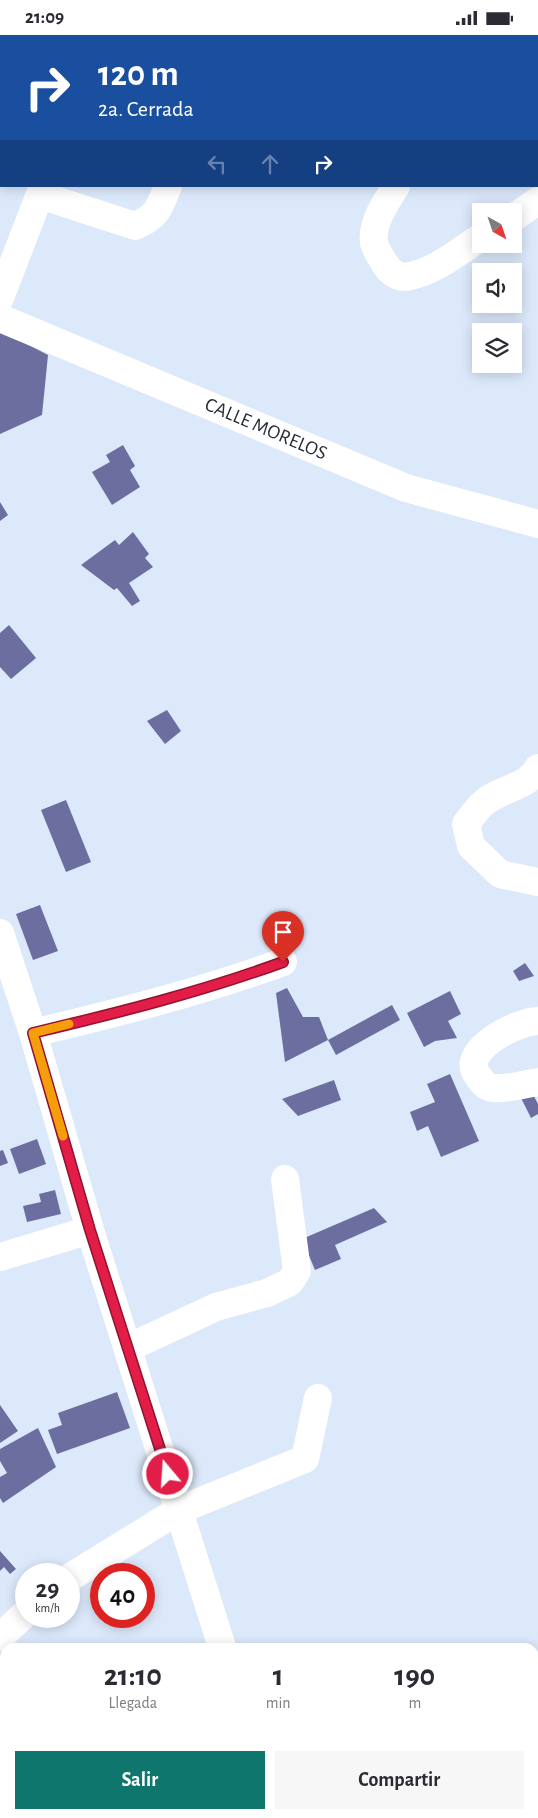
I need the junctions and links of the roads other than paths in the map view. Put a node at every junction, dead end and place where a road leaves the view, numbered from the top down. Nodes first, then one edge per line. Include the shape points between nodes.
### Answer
1 (168, 187) edge
2 (395, 187) edge
3 (42, 191) edge
4 (538, 201) edge
5 (522, 212) edge
6 (472, 243) edge
7 (0, 298) edge
8 (0, 318) edge
9 (538, 524) edge
10 (538, 768) edge
11 (538, 882) edge
12 (0, 933) edge
13 (283, 962) dead end
14 (6, 973) edge
15 (538, 1021) edge
16 (33, 1033) junction
17 (538, 1082) edge
18 (285, 1179) dead end
19 (90, 1230) junction
20 (0, 1257) edge
21 (128, 1348) junction
22 (318, 1398) dead end
23 (180, 1510) junction
24 (80, 1571) edge
25 (15, 1623) edge
26 (0, 1637) edge
27 (221, 1643) edge

1 - 3 street via 156,212 135,225
2 - 6 street via 378,219 374,243 387,268 398,276 409,277 426,271
3 - 7 street
4 - 5 street
8 - 9 street, CALLE MORELOS via 406,488
10 - 11 street via 520,785 486,801 466,824 471,846 500,874
12 - 14 street
13 - 16 street via 148,1005
14 - 16 street
15 - 17 street via 515,1026 491,1041 478,1052 473,1061 473,1071 491,1088
16 - 19 street
18 - 21 street via 297,1271 290,1282 267,1293 216,1307
19 - 20 street
19 - 21 street
21 - 23 street
22 - 23 street via 305,1459
23 - 24 street
23 - 27 street
25 - 26 street

